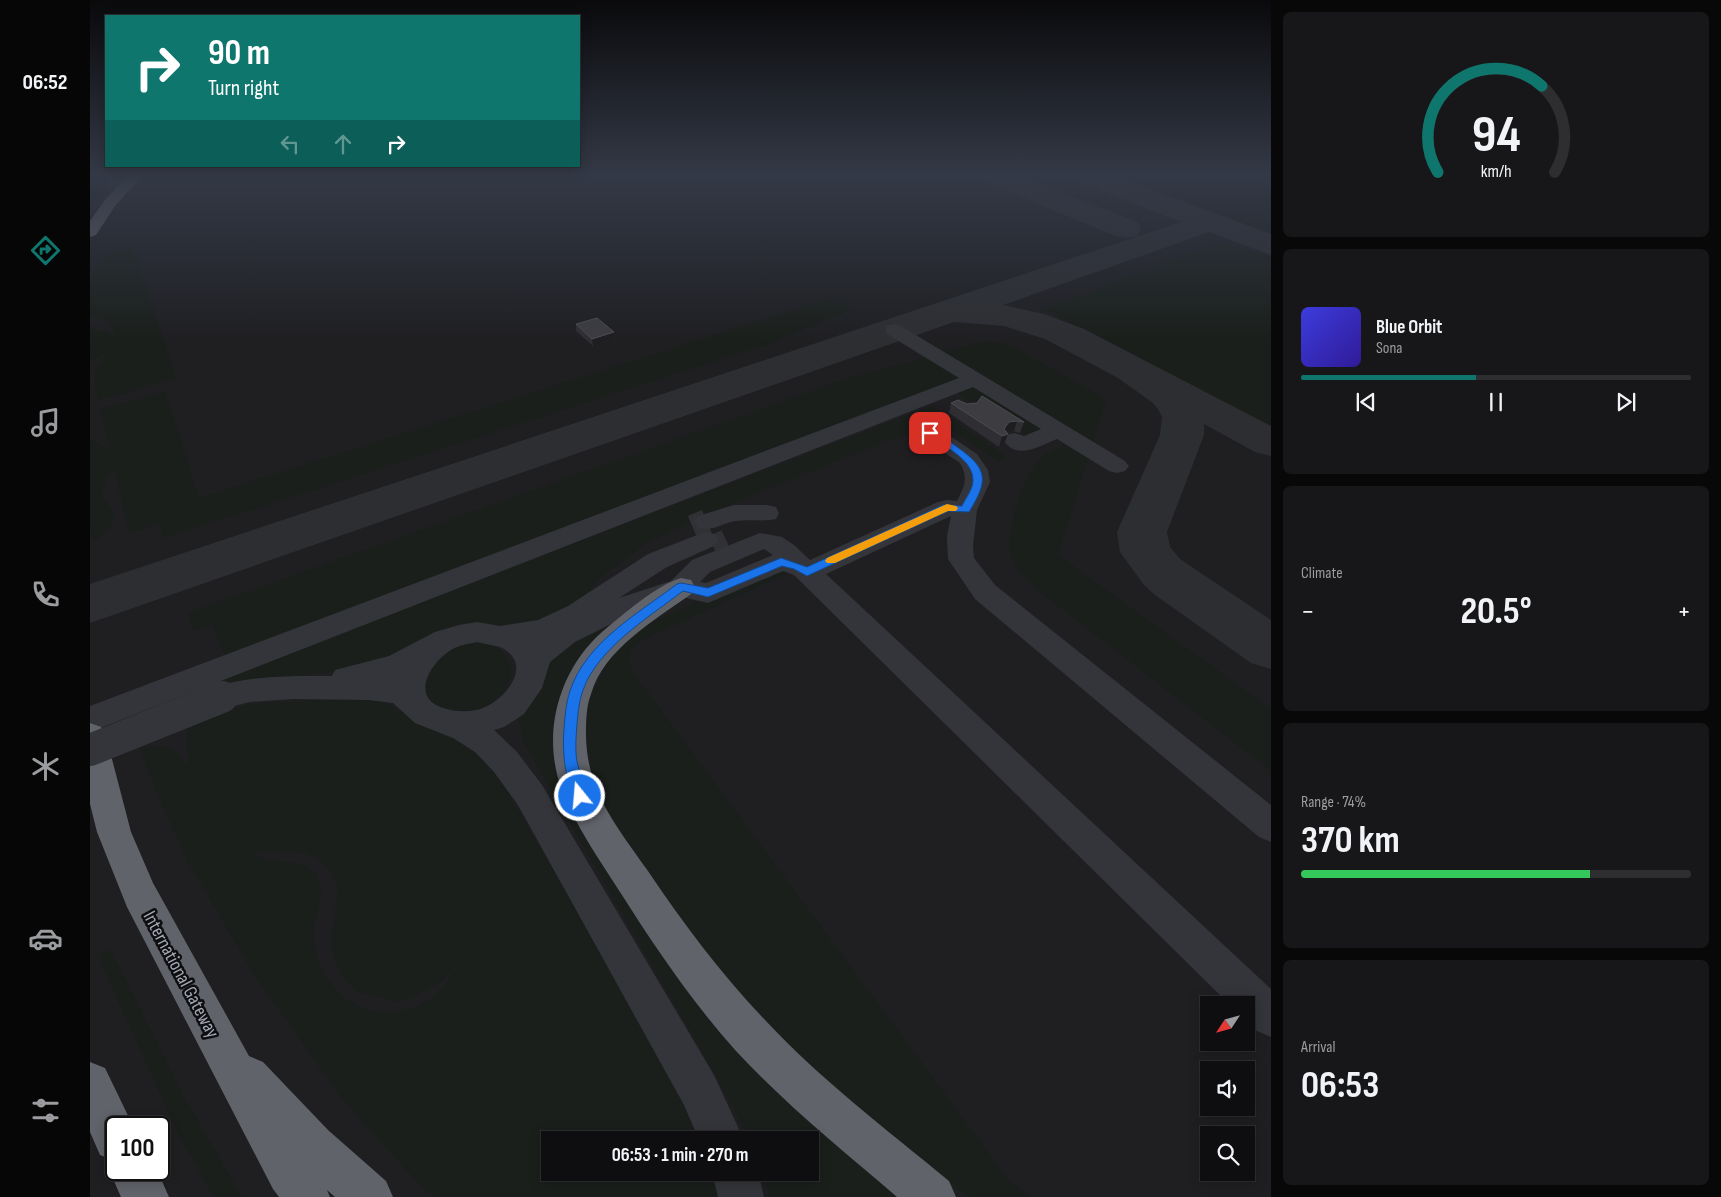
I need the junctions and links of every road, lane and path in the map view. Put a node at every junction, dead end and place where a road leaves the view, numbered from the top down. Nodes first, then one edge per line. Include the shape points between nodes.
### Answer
1 (894, 330) dead end
2 (975, 379) junction
3 (943, 391) junction
4 (966, 407) edge
5 (1058, 430) junction
6 (930, 433) dead end
7 (1014, 440) dead end
8 (1117, 466) dead end
9 (965, 510) junction
10 (766, 513) dead end
11 (796, 562) junction
12 (686, 588) junction
13 (503, 636) junction
14 (436, 645) junction
15 (532, 671) junction
16 (216, 685) junction
17 (300, 686) junction
18 (416, 704) junction
19 (514, 705) junction
20 (90, 719) edge
21 (450, 724) junction
22 (90, 736) edge
23 (90, 750) edge
24 (530, 795) junction
25 (1271, 826) edge
26 (1271, 1016) edge
27 (220, 1047) junction
28 (90, 1083) edge
29 (105, 1116) edge
30 (718, 1131) edge
31 (138, 1181) edge
32 (737, 1181) edge
33 (146, 1197) edge
34 (307, 1197) edge
35 (370, 1197) edge
36 (741, 1197) edge
37 (934, 1197) edge

1 - 2 street
2 - 3 street
2 - 5 street
3 - 4 street
3 - 16 street
5 - 7 street via 1022,445
5 - 8 street
6 - 9 street via 969,459 976,470 978,482
9 - 11 street via 947,508
9 - 25 street via 960,536 961,559 985,592
10 - 13 street via 752,531 710,534 644,568 577,614 538,631
11 - 12 street via 778,562 708,593
11 - 26 street
12 - 15 street via 640,601 560,638 540,653
12 - 37 highway via 631,625 603,649 584,674 576,690 570,721 570,761 575,784 585,807 663,928 751,1036 822,1105
13 - 14 street via 477,632 459,635
13 - 15 street via 522,647 530,658
14 - 17 street via 382,670
14 - 18 street via 416,665 410,680 411,695
15 - 19 street via 529,685
16 - 17 street via 252,689
16 - 20 street
16 - 23 street, bridge
17 - 18 street via 387,690 403,694
18 - 21 street via 432,718
19 - 21 street via 492,719
19 - 24 street via 505,723 506,733
21 - 24 street via 469,730 489,744
22 - 27 highway, International Gateway via 114,832 140,896
24 - 30 street via 698,1090
27 - 34 highway, International Gateway via 289,1173
27 - 35 highway via 312,1146
28 - 29 highway
31 - 33 highway
32 - 36 street

